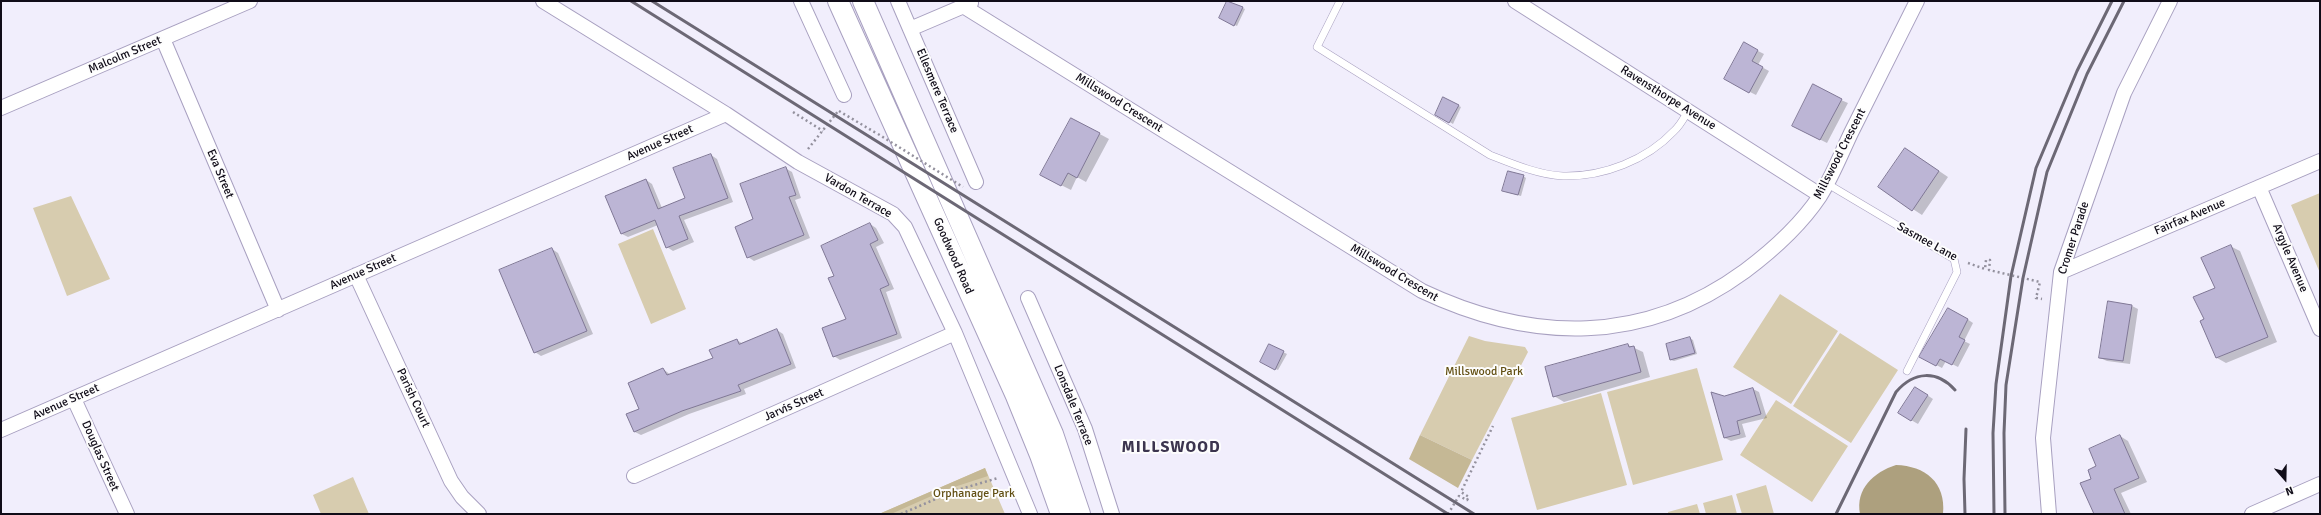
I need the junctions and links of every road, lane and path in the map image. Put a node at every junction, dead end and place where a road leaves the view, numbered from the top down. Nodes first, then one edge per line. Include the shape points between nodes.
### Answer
1 (250, 1) edge
2 (543, 1) edge
3 (801, 1) edge
4 (838, 1) edge
5 (863, 1) edge
6 (898, 1) edge
7 (1340, 1) edge
8 (1515, 1) edge
9 (1916, 1) edge
10 (2170, 1) edge
11 (969, 3) edge
12 (910, 29) junction
13 (163, 38) junction
14 (844, 95) joint
15 (1, 108) edge
16 (839, 110) junction
17 (1688, 111) junction
18 (793, 112) dead end
19 (726, 114) junction
20 (823, 131) junction
21 (2320, 161) edge
22 (798, 162) junction
23 (976, 182) dead end
24 (963, 187) dead end
25 (2259, 187) junction
26 (1823, 189) junction
27 (1954, 259) junction
28 (2061, 272) junction
29 (356, 275) junction
30 (1028, 298) dead end
31 (2058, 302) junction
32 (278, 310) junction
33 (2320, 329) edge
34 (955, 333) junction
35 (1907, 372) dead end
36 (74, 398) junction
37 (1493, 426) dead end
38 (1, 430) edge
39 (1013, 473) junction
40 (634, 476) dead end
41 (2320, 484) edge
42 (126, 514) edge
43 (479, 514) edge
44 (901, 514) edge
45 (1030, 514) edge
46 (1061, 514) edge
47 (1080, 514) edge
48 (1112, 514) edge
49 (1448, 514) edge
50 (2049, 514) edge
51 (2252, 514) edge

1 - 13 street, Malcolm Street
2 - 19 street, Vardon Terrace
3 - 14 street
4 - 46 main road, Goodwood Road via 1016,396
5 - 47 main road, Goodwood Road via 1053,434
6 - 12 street, Ellesmere Terrace
7 - 17 lane via 1318,47 1490,155 1508,162 1563,176 1603,171 1624,165 1646,153 1675,131
8 - 17 street, Ravensthorpe Avenue
9 - 26 street, Millswood Crescent
10 - 28 street, Cromer Parade via 2124,93
11 - 12 street
11 - 26 street, Millswood Crescent via 1422,292 1477,315 1508,322 1544,328 1596,328 1630,322 1688,306 1720,289 1782,241
12 - 23 street, Ellesmere Terrace
13 - 15 street, Malcolm Street
13 - 32 street, Eva Street
14 - 16 path
16 - 20 path
16 - 24 path, bridge
17 - 26 street, Ravensthorpe Avenue
18 - 20 path
19 - 22 street, Vardon Terrace
19 - 29 street, Avenue Street
20 - 22 path
21 - 25 street, Fairfax Avenue
22 - 34 street, Vardon Terrace via 893,214 905,227
25 - 28 street, Fairfax Avenue
25 - 33 street, Argyle Avenue
26 - 27 lane, Sasmee Lane
27 - 31 path, Sasmee Lane via 1985,269 1986,260 1990,260 1989,270 2040,282 2036,298
27 - 35 lane via 1957,272
28 - 31 street, Cromer Parade
29 - 32 street, Avenue Street
29 - 43 street, Parish Court via 451,482 462,498
30 - 48 street, Lonsdale Terrace via 1085,429
31 - 50 street, Cromer Parade via 2043,438
32 - 36 street, Avenue Street
34 - 39 street, Vardon Terrace
34 - 40 street, Jarvis Street
36 - 38 street, Avenue Street
36 - 42 street, Douglas Street
37 - 49 path via 1461,492 1469,497 1467,500 1459,496
39 - 44 path via 954,491
39 - 45 street, Vardon Terrace
41 - 51 street

